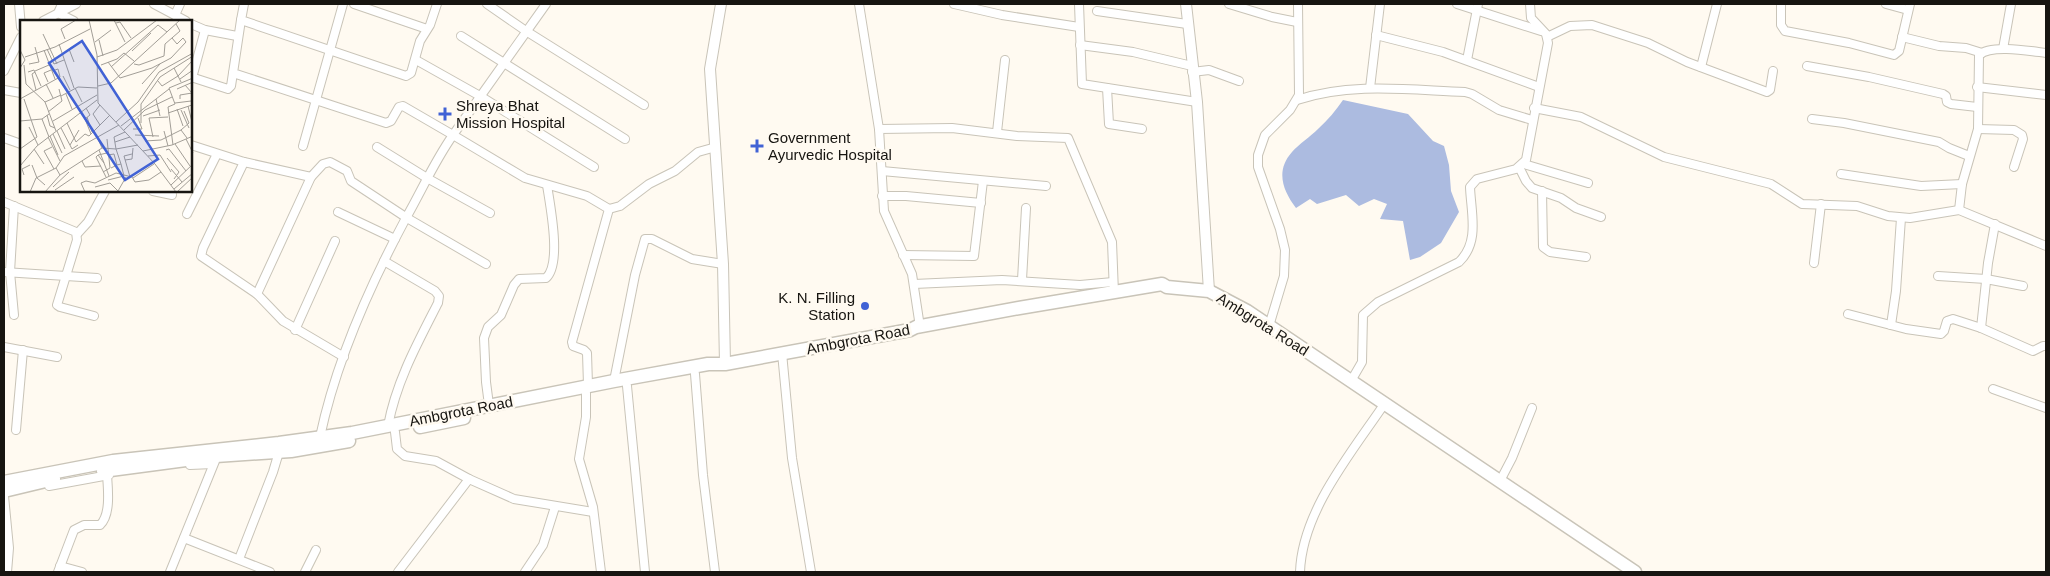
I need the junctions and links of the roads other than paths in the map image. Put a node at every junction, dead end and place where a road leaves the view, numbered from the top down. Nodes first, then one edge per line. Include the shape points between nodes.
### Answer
1 (19, 4) edge
2 (62, 4) edge
3 (76, 4) edge
4 (154, 4) edge
5 (180, 4) edge
6 (244, 4) edge
7 (343, 4) edge
8 (354, 4) edge
9 (437, 4) edge
10 (487, 4) edge
11 (546, 4) edge
12 (721, 4) edge
13 (859, 4) edge
14 (954, 4) edge
15 (1079, 4) edge
16 (1186, 4) edge
17 (1229, 4) edge
18 (1298, 4) edge
19 (1380, 4) edge
20 (1457, 4) edge
21 (1530, 4) edge
22 (1717, 4) edge
23 (1781, 4) edge
24 (1886, 4) edge
25 (2011, 4) edge
26 (1478, 7) edge
27 (1909, 7) edge
28 (1097, 11) dead end
29 (58, 13) junction
30 (174, 15) junction
31 (20, 20) edge
32 (45, 20) edge
33 (72, 20) edge
34 (184, 20) edge
35 (241, 20) junction
36 (1297, 22) junction
37 (192, 24) edge
38 (1187, 24) junction
39 (1079, 27) junction
40 (427, 29) junction
41 (205, 30) junction
42 (526, 31) junction
43 (1545, 34) junction
44 (1376, 35) junction
45 (237, 36) junction
46 (461, 36) dead end
47 (1902, 37) junction
48 (20, 39) edge
49 (1080, 45) junction
50 (2003, 49) junction
51 (330, 51) junction
52 (1982, 53) junction
53 (2046, 53) edge
54 (416, 60) junction
55 (1005, 60) dead end
56 (1467, 60) junction
57 (504, 63) junction
58 (1807, 66) dead end
59 (1701, 68) junction
60 (1192, 69) junction
61 (4, 71) edge
62 (1773, 71) dead end
63 (233, 74) junction
64 (192, 77) edge
65 (1239, 81) dead end
66 (1538, 87) junction
67 (1977, 87) junction
68 (1107, 88) junction
69 (1370, 88) junction
70 (4, 90) edge
71 (20, 93) edge
72 (2046, 95) edge
73 (480, 96) junction
74 (315, 99) junction
75 (1297, 100) junction
76 (1197, 102) junction
77 (644, 105) dead end
78 (1977, 107) junction
79 (1534, 108) junction
80 (1812, 119) dead end
81 (1532, 120) junction
82 (1978, 128) junction
83 (1142, 129) dead end
84 (879, 130) junction
85 (997, 132) junction
86 (453, 135) junction
87 (4, 138) edge
88 (625, 139) dead end
89 (20, 144) edge
90 (192, 145) edge
91 (302, 146) dead end
92 (377, 147) dead end
93 (716, 147) junction
94 (216, 154) junction
95 (1969, 156) junction
96 (244, 162) junction
97 (1521, 165) junction
98 (594, 167) dead end
99 (2014, 167) dead end
100 (882, 171) junction
101 (1841, 174) dead end
102 (311, 177) junction
103 (427, 178) junction
104 (983, 181) junction
105 (1588, 183) dead end
106 (1962, 184) junction
107 (547, 185) junction
108 (1046, 186) dead end
109 (1542, 191) junction
110 (103, 192) edge
111 (158, 192) edge
112 (172, 195) dead end
113 (882, 196) junction
114 (4, 202) edge
115 (981, 203) junction
116 (1821, 204) junction
117 (14, 206) junction
118 (1026, 208) dead end
119 (609, 209) junction
120 (1959, 210) junction
121 (338, 212) dead end
122 (490, 213) dead end
123 (187, 214) dead end
124 (1600, 217) dead end
125 (407, 218) junction
126 (1901, 218) junction
127 (1995, 224) junction
128 (77, 234) junction
129 (394, 239) junction
130 (335, 241) dead end
131 (2046, 246) edge
132 (903, 255) junction
133 (1586, 257) dead end
134 (384, 261) junction
135 (1814, 262) dead end
136 (486, 264) dead end
137 (723, 264) junction
138 (7, 272) edge
139 (66, 275) junction
140 (1938, 276) dead end
141 (97, 278) dead end
142 (1986, 279) junction
143 (1022, 280) junction
144 (914, 284) junction
145 (1167, 286) junction
146 (2023, 286) dead end
147 (1113, 287) junction
148 (1209, 291) junction
149 (256, 294) junction
150 (1848, 314) dead end
151 (14, 315) dead end
152 (94, 316) dead end
153 (1891, 325) junction
154 (1269, 326) junction
155 (918, 328) junction
156 (1981, 328) junction
157 (296, 330) junction
158 (2046, 346) edge
159 (4, 347) edge
160 (23, 350) junction
161 (782, 353) junction
162 (57, 357) dead end
163 (344, 357) junction
164 (721, 364) junction
165 (694, 374) junction
166 (614, 381) junction
167 (1351, 381) junction
168 (627, 386) junction
169 (587, 389) junction
170 (1993, 389) dead end
171 (1385, 403) junction
172 (489, 405) junction
173 (1532, 408) dead end
174 (2046, 408) edge
175 (391, 429) junction
176 (16, 430) dead end
177 (320, 438) junction
178 (278, 452) junction
179 (215, 460) junction
180 (107, 475) junction
181 (469, 479) junction
182 (1500, 481) junction
183 (4, 482) edge
184 (4, 491) edge
185 (4, 496) edge
186 (555, 507) junction
187 (593, 512) junction
188 (184, 538) junction
189 (316, 550) dead end
190 (239, 559) junction
191 (6, 560) edge
192 (59, 569) edge
193 (7, 572) edge
194 (82, 572) edge
195 (170, 572) edge
196 (270, 572) edge
197 (305, 572) edge
198 (398, 572) edge
199 (524, 572) edge
200 (601, 572) edge
201 (645, 572) edge
202 (716, 572) edge
203 (811, 572) edge
204 (1300, 572) edge
205 (1635, 572) edge

1 - 31 street
2 - 29 street
3 - 29 street
4 - 30 street
5 - 30 street
6 - 35 street
7 - 51 street
8 - 40 street
9 - 40 street
10 - 42 street
11 - 42 street
12 - 93 street via 710,69
13 - 84 street
14 - 39 street
15 - 39 street
16 - 38 street
17 - 36 street
18 - 36 street
19 - 44 street
20 - 26 street
21 - 43 street via 1531,18
22 - 59 street
23 - 47 street via 1781,25 1789,32 1894,55 1899,51
24 - 27 street
25 - 50 street
26 - 43 street
26 - 56 street
27 - 47 street
28 - 38 street
29 - 32 street
29 - 33 street
30 - 34 street
35 - 45 street
35 - 51 street
36 - 75 street via 1300,92
37 - 41 street
38 - 60 street
39 - 49 street
40 - 54 street via 420,41
41 - 45 street
41 - 64 street
42 - 57 street
42 - 77 street
43 - 59 street via 1570,26 1592,25 1648,43
43 - 66 street via 1548,43
44 - 56 street
44 - 69 street
45 - 63 street
46 - 57 street
47 - 52 street
48 - 61 street
49 - 60 street via 1133,52
49 - 68 street via 1082,84
50 - 52 street
50 - 53 street
51 - 54 street via 403,76 410,75
51 - 74 street
52 - 67 street via 1978,60
54 - 73 street
55 - 85 street
56 - 66 street
57 - 73 street
57 - 88 street
58 - 78 street via 1936,92 1945,95 1950,104
59 - 62 street via 1767,92
60 - 65 street via 1209,70
60 - 76 street
63 - 64 street via 228,89
63 - 74 street
66 - 79 street
67 - 72 street
67 - 78 street
68 - 76 street
68 - 83 street via 1108,123
69 - 75 street via 1332,90
69 - 81 street via 1465,92 1499,110
70 - 71 street
73 - 86 street
73 - 98 street
74 - 86 street via 386,123 403,106
74 - 91 street
75 - 154 street via 1265,135 1258,155 1258,167 1285,250 1284,276
76 - 148 street
78 - 82 street
79 - 81 street
79 - 116 street via 1573,114 1664,158 1771,184 1802,204
80 - 95 street via 1844,122 1940,142
81 - 97 street
82 - 95 street
82 - 99 street via 2014,130 2022,135
84 - 85 street via 944,128
84 - 100 street
85 - 147 street via 1070,139 1112,242
86 - 103 street
86 - 107 street via 525,178
87 - 89 street
90 - 94 street
92 - 103 street
93 - 119 street via 698,152 675,171 649,184 620,206
93 - 137 street
94 - 96 street
94 - 123 street
95 - 106 street
96 - 102 street
96 - 149 street via 201,256
97 - 105 street
97 - 109 street via 1528,184
97 - 167 street via 1472,182 1472,240 1466,256 1378,302 1363,315 1362,362
100 - 104 street
100 - 113 street
101 - 106 street via 1921,186
102 - 125 street via 323,164 330,162 348,172 351,181
102 - 149 street
103 - 122 street
103 - 125 street
104 - 108 street
104 - 115 street
106 - 120 street
107 - 119 street via 587,196
107 - 172 street via 554,226 552,266 546,278 519,279 498,320 486,330 484,356
109 - 124 street
109 - 133 street via 1543,247 1550,252
110 - 128 street via 88,222
111 - 112 street
113 - 115 street
113 - 132 street via 886,220
114 - 117 street
115 - 132 street via 974,256
116 - 126 street via 1857,206
116 - 135 street
117 - 128 street
117 - 138 street
118 - 143 street
119 - 169 street via 572,342 587,353
120 - 126 street via 1927,217
120 - 127 street
121 - 129 street
125 - 129 street
125 - 136 street
126 - 153 street
127 - 131 street
127 - 142 street
128 - 139 street
129 - 134 street
130 - 157 street
132 - 144 street
134 - 163 street
134 - 175 street via 439,296 394,399
137 - 164 street
137 - 166 street via 692,259 652,239 645,239
138 - 139 street
138 - 151 street
139 - 141 street
139 - 152 street via 58,306
140 - 142 street
142 - 146 street
142 - 156 street
143 - 144 street
143 - 147 street
144 - 155 street
145 - 147 main road, Ambgrota Road
145 - 148 main road, Ambgrota Road
145 - 155 main road via 1118,300 917,332
147 - 155 main road, Ambgrota Road
148 - 154 main road, Ambgrota Road
149 - 157 street via 274,315
150 - 153 street
153 - 156 street via 1940,334 1947,321 1953,319
154 - 167 main road, Ambgrota Road
155 - 161 main road, Ambgrota Road
156 - 158 street via 2033,351
157 - 163 street
159 - 160 street
160 - 162 street
160 - 176 street
161 - 164 main road, Ambgrota Road
161 - 203 street via 792,458
163 - 177 street via 326,406
164 - 165 main road via 712,370
164 - 166 main road, Ambgrota Road
165 - 168 main road
165 - 202 street
166 - 169 main road, Ambgrota Road
167 - 171 main road, Ambgrota Road
168 - 169 main road
168 - 201 street
169 - 172 main road, Ambgrota Road
169 - 175 main road
169 - 187 street via 579,459
170 - 174 street
171 - 182 main road, Ambgrota Road
171 - 204 street via 1318,506 1306,535
172 - 175 main road, Ambgrota Road
173 - 182 street
175 - 177 main road, Ambgrota Road
175 - 178 main road via 328,445
175 - 181 street via 397,449 402,454 436,461
177 - 183 main road, Ambgrota Road via 113,461
178 - 179 main road
178 - 190 street
179 - 180 street
179 - 184 main road via 100,471
179 - 188 street
180 - 185 street
180 - 192 street via 105,520 100,525 84,525 74,530
181 - 186 street via 514,499
181 - 198 street
182 - 205 main road, Ambgrota Road
185 - 191 street
186 - 187 street
186 - 199 street via 543,545
187 - 200 street
188 - 190 street
188 - 195 street
189 - 197 street
190 - 196 street
191 - 193 street
192 - 194 street

